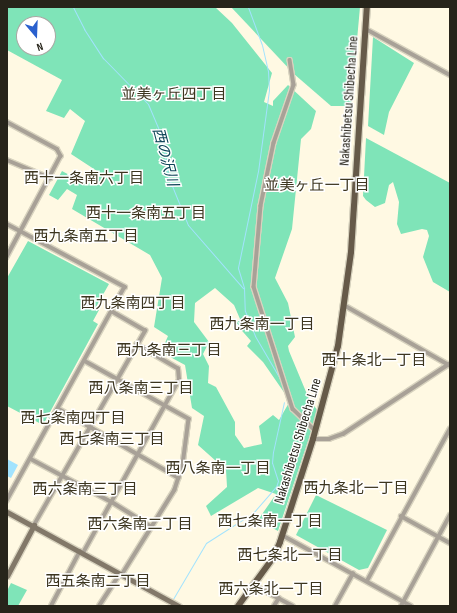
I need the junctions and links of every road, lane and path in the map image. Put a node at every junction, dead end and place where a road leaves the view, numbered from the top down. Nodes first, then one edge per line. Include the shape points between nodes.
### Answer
1 (367, 7) edge
2 (366, 29) junction
3 (290, 60) dead end
4 (450, 75) edge
5 (7, 122) edge
6 (7, 160) edge
7 (50, 178) junction
8 (7, 224) edge
9 (21, 231) junction
10 (7, 257) edge
11 (344, 305) junction
12 (112, 312) junction
13 (137, 345) junction
14 (85, 361) junction
15 (449, 365) edge
16 (118, 379) junction
17 (166, 405) junction
18 (59, 409) junction
19 (90, 427) junction
20 (450, 429) edge
21 (315, 430) junction
22 (313, 439) junction
23 (138, 454) junction
24 (31, 458) junction
25 (63, 476) junction
26 (179, 478) junction
27 (7, 501) edge
28 (112, 502) junction
29 (7, 513) edge
30 (450, 515) edge
31 (402, 516) junction
32 (34, 526) junction
33 (152, 527) junction
34 (282, 535) junction
35 (438, 536) junction
36 (450, 543) edge
37 (82, 552) junction
38 (121, 574) junction
39 (353, 574) junction
40 (7, 576) edge
41 (367, 581) junction
42 (254, 585) junction
43 (279, 598) junction
44 (403, 602) junction
45 (177, 605) edge
46 (51, 606) edge
47 (100, 606) edge
48 (238, 606) edge
49 (274, 606) edge
50 (293, 606) edge
51 (335, 606) edge
52 (401, 606) edge
53 (411, 606) edge

1 - 2 main road, Nakashibetsu Shibecha Line
2 - 4 street
2 - 11 main road, Nakashibetsu Shibecha Line via 351,252
3 - 21 street via 294,85 274,142 261,206 254,287 293,409
5 - 7 street via 59,151 61,158
6 - 7 street
7 - 9 street
8 - 9 street
9 - 10 street
9 - 12 street via 125,287
11 - 15 street
11 - 21 main road, Nakashibetsu Shibecha Line via 338,346
12 - 13 street via 145,330
12 - 14 street
13 - 16 street
13 - 17 street via 180,372 179,380
14 - 16 street
14 - 18 street
15 - 22 street via 343,434 329,439
16 - 17 street
16 - 19 street
17 - 23 street
17 - 26 street via 189,419 184,465
18 - 19 street
18 - 24 street
19 - 23 street
19 - 25 street
20 - 31 street
21 - 22 main road, Nakashibetsu Shibecha Line
22 - 34 main road, Nakashibetsu Shibecha Line
23 - 26 street
23 - 28 street
24 - 25 street
24 - 27 street
25 - 28 street
25 - 32 street
26 - 33 street
28 - 33 street
28 - 37 street
29 - 32 main road
30 - 35 street
31 - 35 street
31 - 41 street
32 - 37 main road
32 - 40 main road
33 - 38 street
34 - 39 street
34 - 42 main road, Nakashibetsu Shibecha Line via 273,558
35 - 36 street
35 - 44 street
37 - 38 main road
37 - 46 street
38 - 45 main road
38 - 47 street
39 - 41 street
39 - 51 street
41 - 44 street
42 - 43 street
42 - 48 main road, Nakashibetsu Shibecha Line
43 - 49 street
43 - 50 street
44 - 52 street
44 - 53 street

